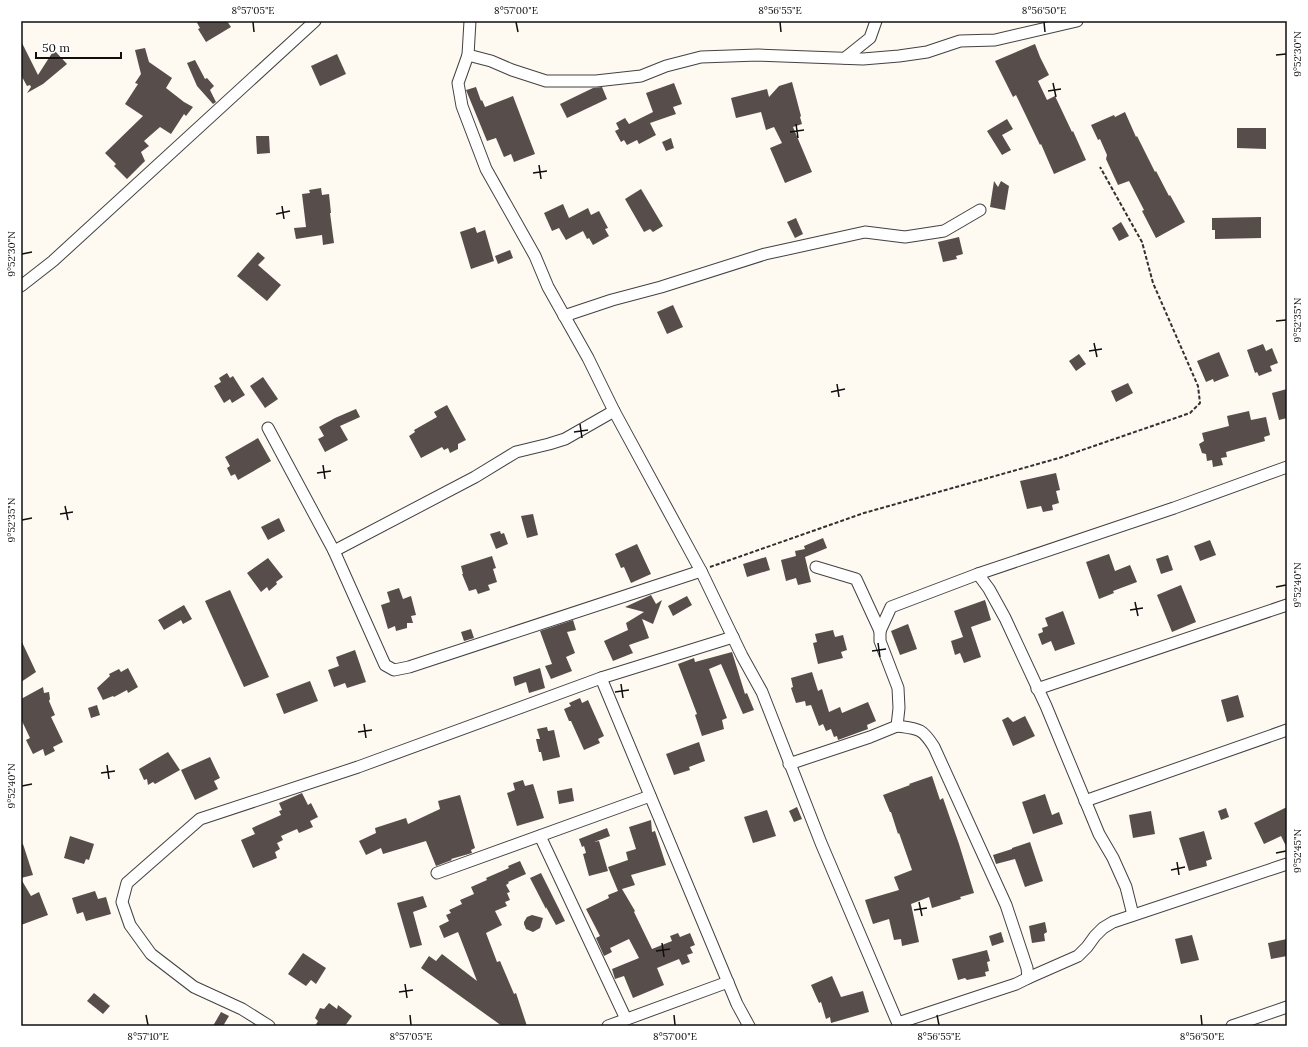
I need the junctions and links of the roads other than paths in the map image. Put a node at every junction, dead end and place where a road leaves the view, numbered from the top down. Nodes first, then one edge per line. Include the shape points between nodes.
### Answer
1 (315, 21) edge
2 (470, 21) edge
3 (876, 21) edge
4 (1077, 21) edge
5 (468, 56) junction
6 (845, 58) junction
7 (980, 210) dead end
8 (21, 286) edge
9 (564, 316) junction
10 (614, 411) junction
11 (268, 428) dead end
12 (1287, 467) edge
13 (334, 551) junction
14 (816, 567) dead end
15 (701, 570) junction
16 (978, 574) junction
17 (1287, 605) edge
18 (880, 631) junction
19 (733, 637) junction
20 (601, 678) junction
21 (1037, 689) junction
22 (897, 726) junction
23 (1287, 730) edge
24 (790, 764) junction
25 (650, 796) junction
26 (1085, 802) junction
27 (540, 836) junction
28 (1287, 864) edge
29 (437, 873) dead end
30 (1133, 915) junction
31 (1028, 978) junction
32 (728, 982) junction
33 (1287, 1006) edge
34 (626, 1019) junction
35 (899, 1025) edge
36 (269, 1026) edge
37 (608, 1026) edge
38 (749, 1026) edge
39 (1232, 1026) edge

1 - 8 street via 53,261
2 - 5 street
3 - 6 street via 870,38
4 - 6 street via 995,40 960,41 927,52 863,59
5 - 6 street via 491,61 546,81 596,81 641,76 701,57 758,55
5 - 9 street via 458,83 462,106 486,169 535,256
7 - 9 street via 944,231 905,237 865,232 765,254
9 - 10 street
10 - 13 street via 565,439 516,452 475,477
10 - 15 street
11 - 13 street
12 - 16 street
13 - 15 street via 385,665 394,670
14 - 18 street via 856,579
15 - 19 street
16 - 18 street via 891,607
16 - 21 street via 1005,618
17 - 21 street
18 - 22 street via 880,641 898,688
19 - 20 street
19 - 24 street via 762,692
20 - 25 street
20 - 36 street via 358,767 200,819 127,883 122,902 130,925 151,954 194,987 242,1009
21 - 26 street
22 - 24 street
22 - 31 street via 917,729 926,734 934,747 1006,904
23 - 26 street
24 - 35 street
25 - 27 street
25 - 32 street
26 - 30 street via 1126,887
27 - 29 street
27 - 34 street
28 - 30 street
30 - 31 street via 1103,928 1078,956
31 - 35 street
32 - 34 street
32 - 38 street
33 - 39 street
34 - 37 street

